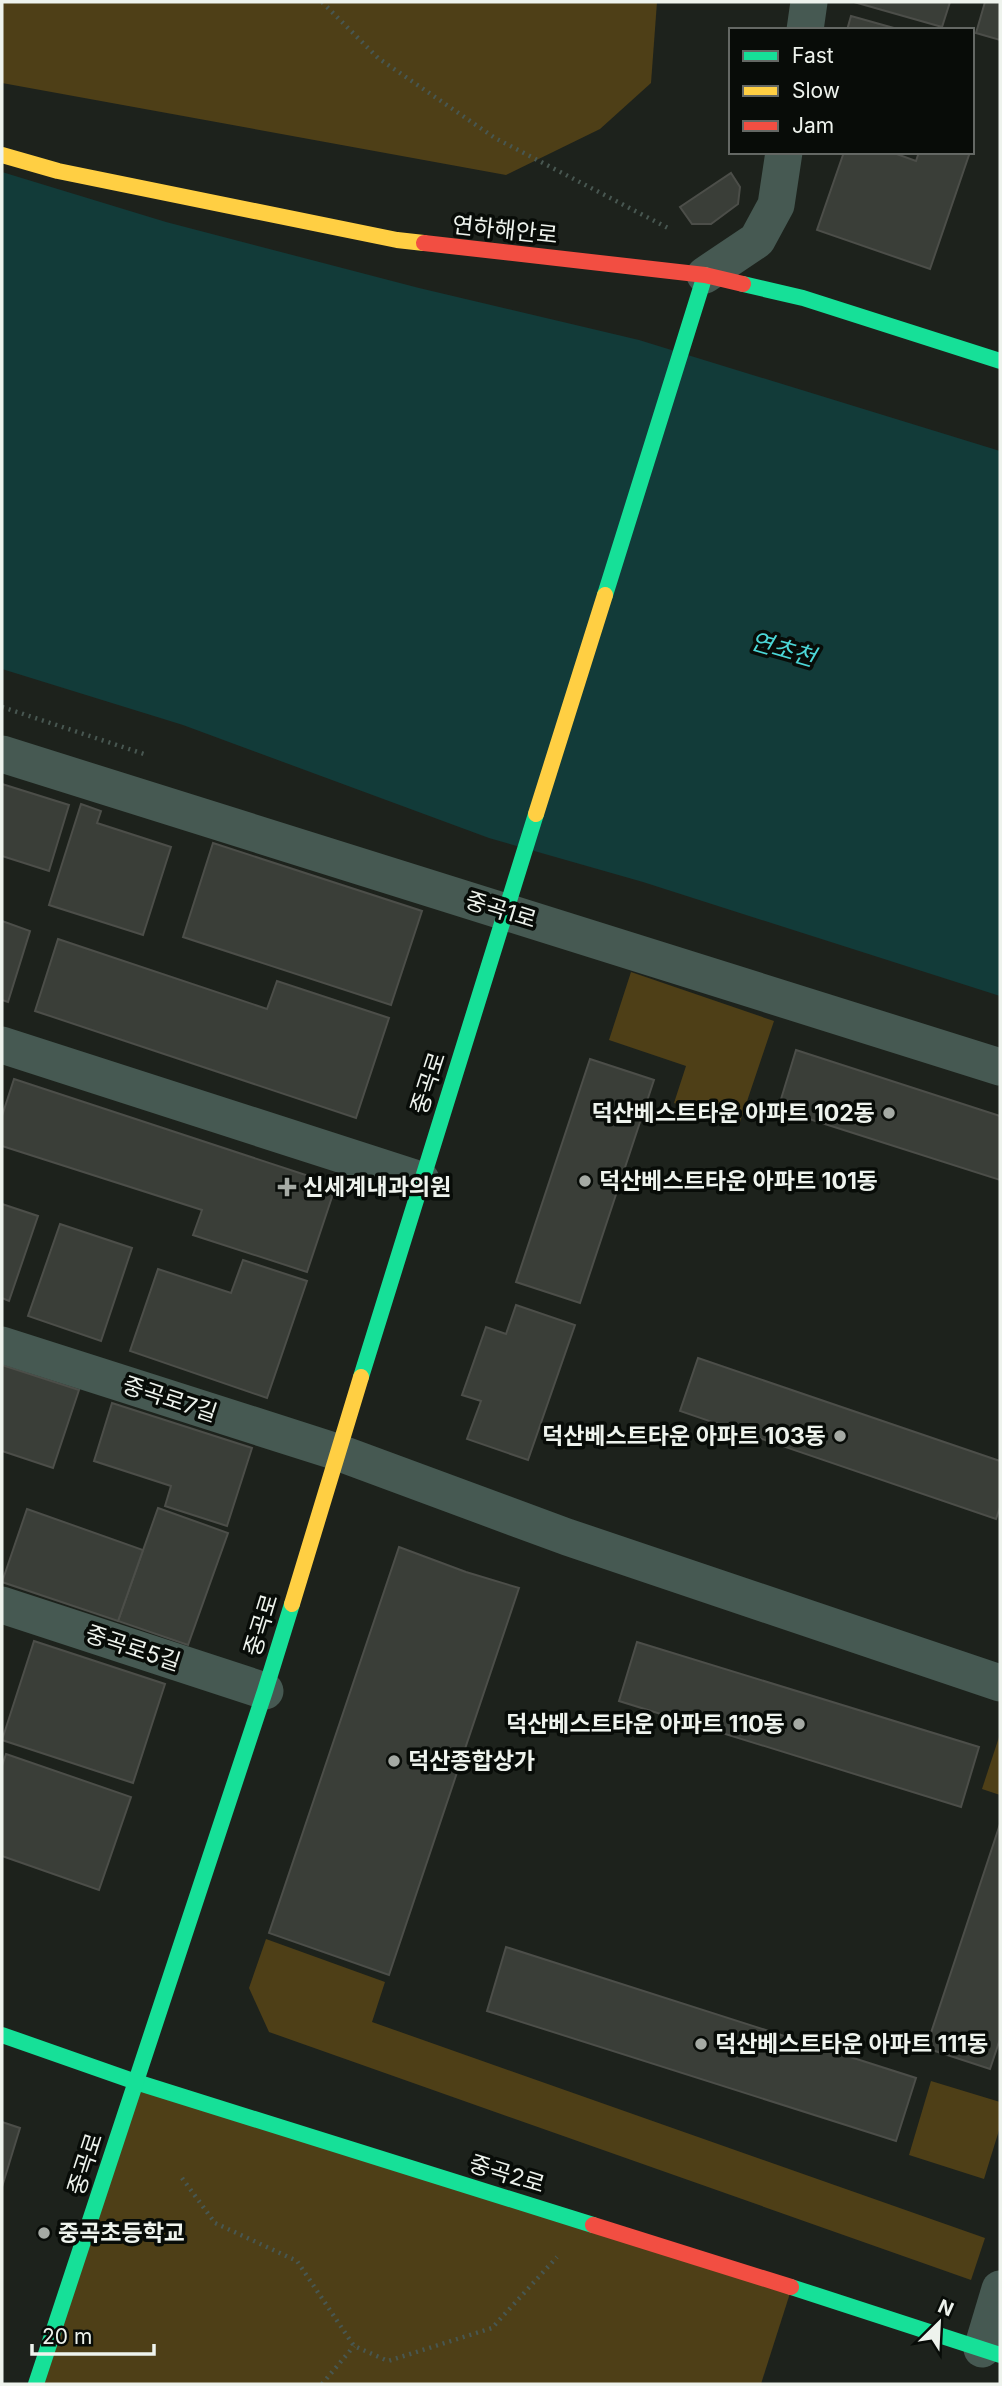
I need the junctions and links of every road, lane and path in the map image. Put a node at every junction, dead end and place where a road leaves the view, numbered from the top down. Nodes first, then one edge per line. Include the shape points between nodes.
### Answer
1 (323, 2) edge
2 (809, 2) edge
3 (805, 28) edge
4 (784, 154) edge
5 (2, 155) edge
6 (716, 268) junction
7 (1000, 361) edge
8 (2, 754) edge
9 (507, 911) junction
10 (2, 1045) edge
11 (1000, 1067) edge
12 (421, 1180) junction
13 (2, 1345) edge
14 (337, 1452) junction
15 (2, 1605) edge
16 (1000, 1683) edge
17 (265, 1691) junction
18 (2, 2035) edge
19 (136, 2082) junction
20 (182, 2178) dead end
21 (557, 2257) dead end
22 (1000, 2288) edge
23 (354, 2346) junction
24 (991, 2352) edge
25 (36, 2384) edge
26 (322, 2384) edge

1 - 6 path via 378,58 495,138
2 - 3 street
4 - 6 street via 776,205 757,240
5 - 6 street, 연하해안로 via 58,171 397,240
6 - 7 street, 연하해안로
6 - 9 street, 중곡로 via 690,322
8 - 9 street, 중곡1로
9 - 11 street, 중곡1로
9 - 12 street, 중곡로
10 - 12 street
12 - 14 street, 중곡로
13 - 14 street, 중곡로7길
14 - 16 street, 중곡로7길 via 567,1537
14 - 17 street, 중곡로
15 - 17 street, 중곡로5길
17 - 19 street, 중곡로
18 - 19 street, 중곡2로
19 - 24 street, 중곡2로
19 - 25 street, 중곡로
20 - 23 path via 215,2224 297,2261
21 - 23 path via 492,2328 388,2361
22 - 24 street
23 - 26 path

